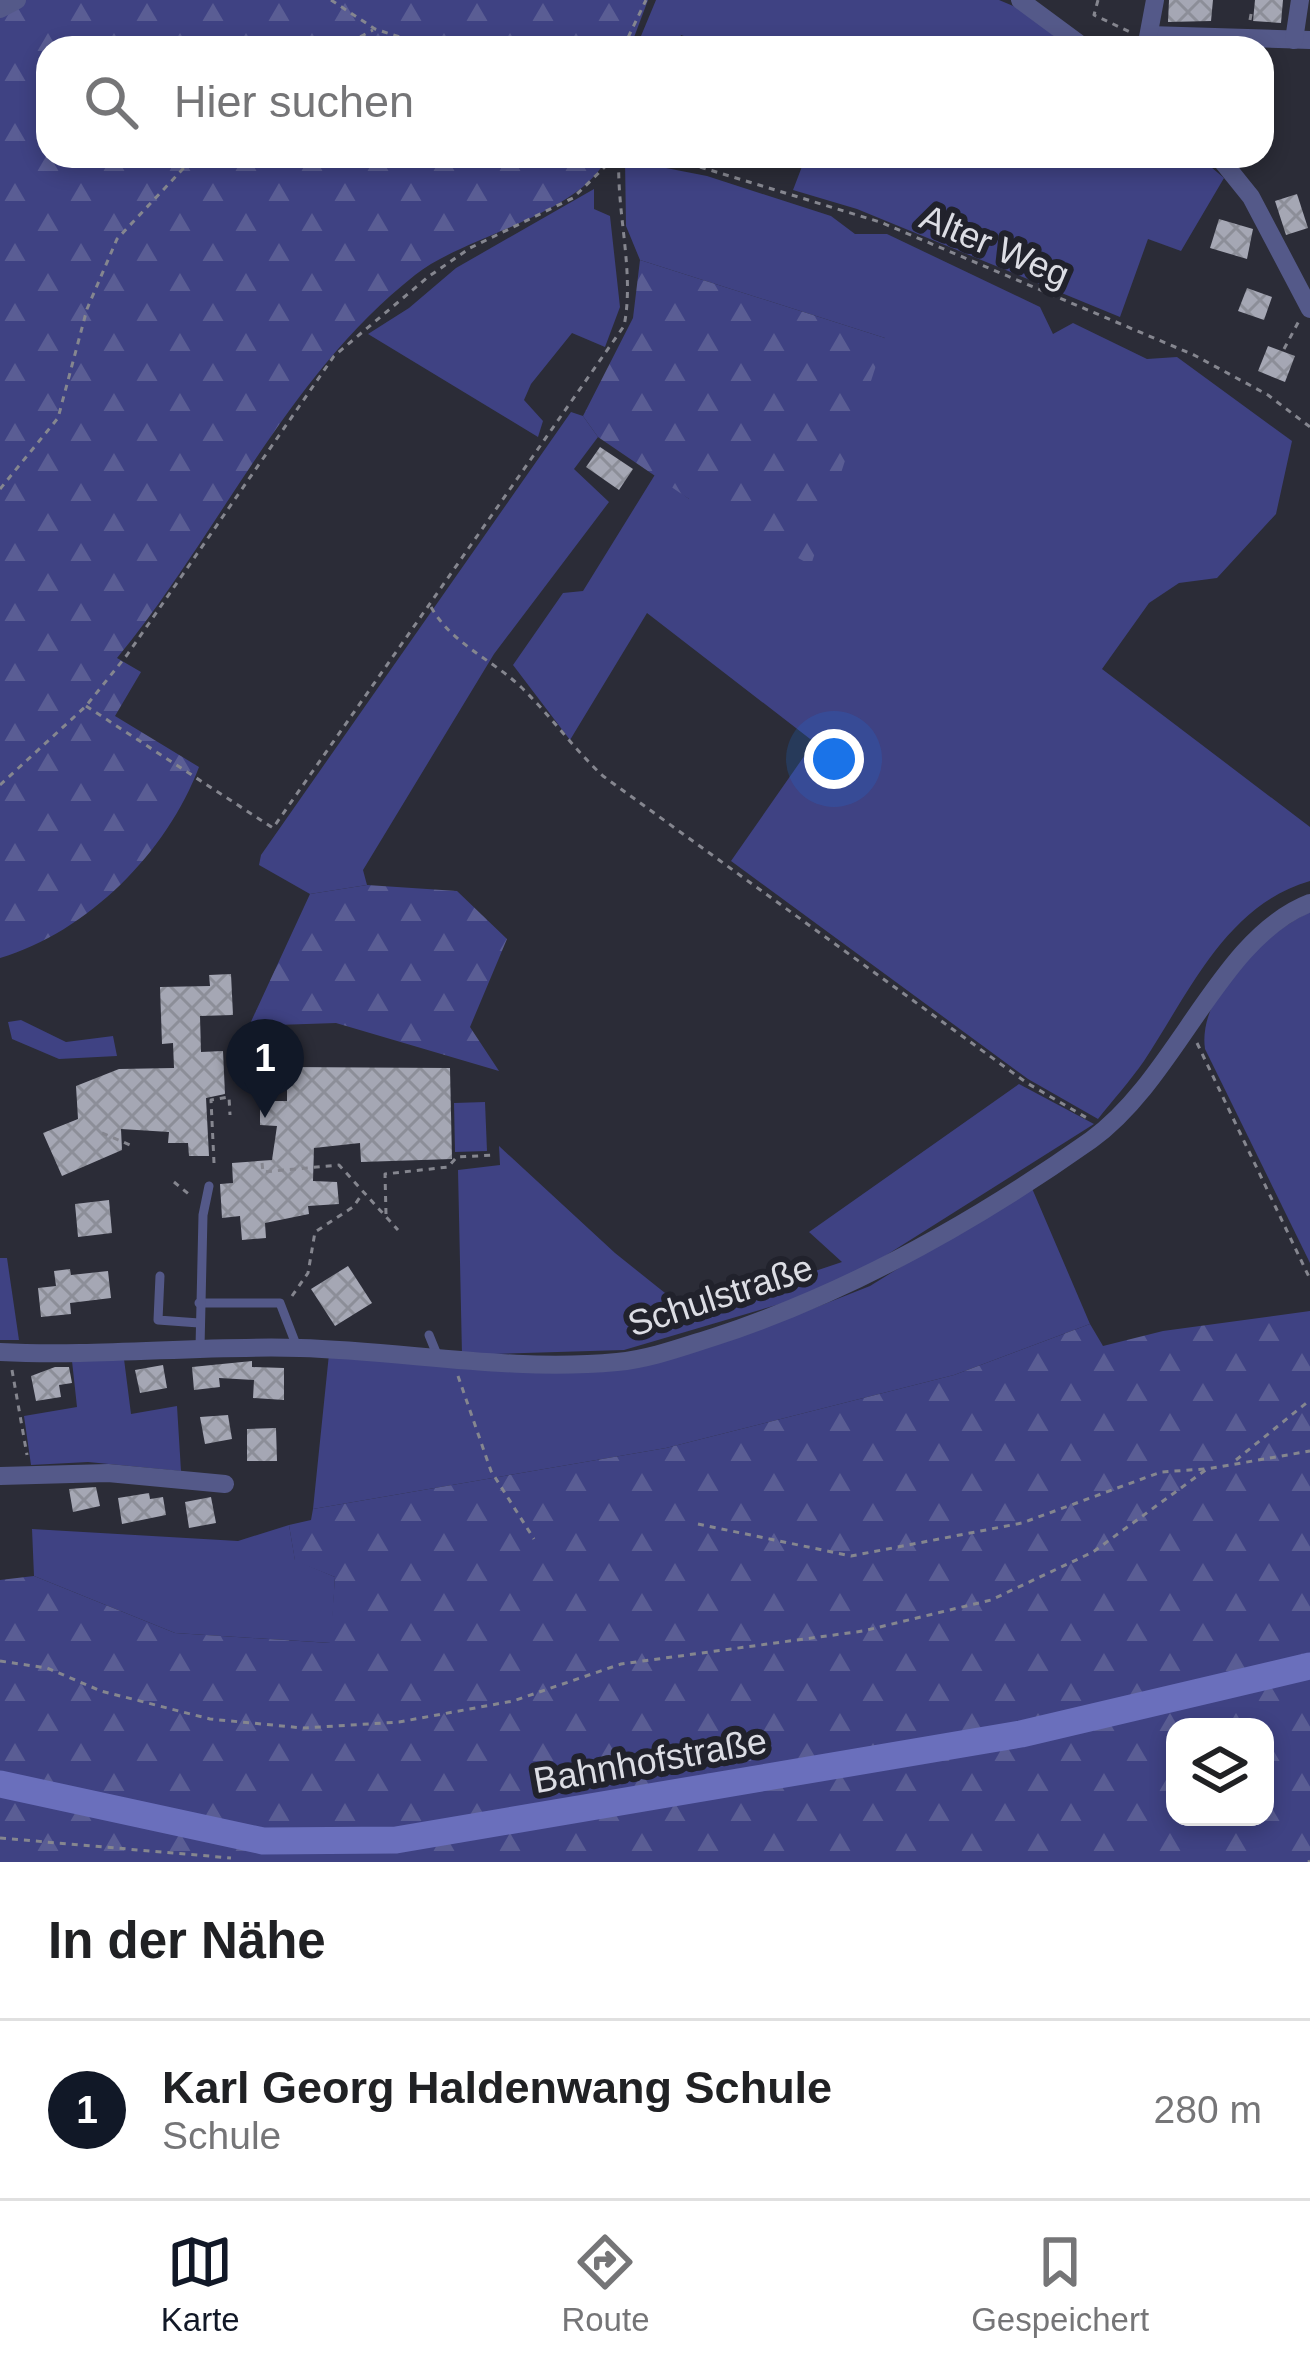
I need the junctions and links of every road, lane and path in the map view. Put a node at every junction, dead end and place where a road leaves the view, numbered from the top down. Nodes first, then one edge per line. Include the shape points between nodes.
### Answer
1 (17, 0) edge
2 (331, 0) edge
3 (646, 0) edge
4 (1020, 0) edge
5 (1099, 0) edge
6 (1156, 0) edge
7 (1300, 0) edge
8 (0, 9) edge
9 (375, 29) junction
10 (362, 36) edge
11 (397, 36) edge
12 (629, 36) edge
13 (1069, 36) edge
14 (1137, 36) edge
15 (1146, 36) edge
16 (1302, 40) edge
17 (185, 168) edge
18 (605, 168) edge
19 (618, 168) edge
20 (706, 168) edge
21 (1228, 168) edge
22 (1310, 309) edge
23 (1284, 349) dead end
24 (1310, 427) edge
25 (0, 489) edge
26 (431, 607) junction
27 (86, 706) junction
28 (0, 785) edge
29 (1310, 902) edge
30 (1190, 1030) junction
31 (230, 1115) dead end
32 (1102, 1130) junction
33 (102, 1133) dead end
34 (130, 1144) dead end
35 (495, 1155) dead end
36 (214, 1162) dead end
37 (262, 1163) dead end
38 (174, 1182) dead end
39 (209, 1186) dead end
40 (364, 1191) junction
41 (204, 1207) junction
42 (386, 1216) junction
43 (398, 1230) dead end
44 (160, 1276) dead end
45 (1310, 1280) edge
46 (199, 1303) junction
47 (280, 1303) junction
48 (199, 1323) junction
49 (429, 1335) dead end
50 (297, 1347) junction
51 (200, 1349) junction
52 (4, 1353) edge
53 (448, 1362) junction
54 (1310, 1400) edge
55 (1310, 1451) edge
56 (1234, 1461) junction
57 (1207, 1469) junction
58 (32, 1474) junction
59 (0, 1476) edge
60 (225, 1484) dead end
61 (698, 1524) dead end
62 (534, 1539) dead end
63 (0, 1660) edge
64 (1310, 1666) edge
65 (0, 1784) edge
66 (0, 1838) edge
67 (235, 1858) dead end

1 - 8 street
2 - 9 path
3 - 12 path
4 - 13 street
5 - 14 path via 1094,15
6 - 15 street
7 - 16 street
9 - 10 path
9 - 11 path
17 - 25 path via 117,239 87,309 58,418
18 - 27 path via 573,198 470,248 334,356 164,607
19 - 26 path via 624,326
20 - 24 path, Alter Weg via 880,222 1194,355
21 - 22 street
22 - 23 path
26 - 27 path via 273,828
26 - 32 path via 442,626 522,688 603,776
27 - 28 path
29 - 30 street, Schulstraße via 1260,933
30 - 32 street, Schulstraße via 1142,1094
30 - 45 path
31 - 36 path via 230,1097 211,1100
32 - 53 street, Schulstraße via 865,1279 794,1311 622,1362
33 - 34 path
35 - 42 path via 385,1174
37 - 40 path via 263,1172 339,1165
38 - 41 path
39 - 41 lane
40 - 42 path
40 - 47 path via 315,1232 300,1291
41 - 46 lane
42 - 43 path
44 - 48 lane via 158,1320
46 - 47 lane
46 - 48 lane
47 - 50 lane
48 - 51 lane
49 - 53 lane
50 - 51 street, Schulstraße
50 - 53 street, Schulstraße
51 - 52 street, Schulstraße
52 - 58 path
53 - 62 path via 491,1471
54 - 56 path
55 - 56 path
56 - 57 path
57 - 61 path via 1161,1472 1022,1523 851,1556
57 - 63 path via 1093,1552 991,1600 862,1631 621,1664 513,1701 399,1722 304,1728 210,1719
58 - 59 street
58 - 60 street
64 - 65 street, Bahnhofstraße via 1021,1734 396,1840 263,1841
66 - 67 path

